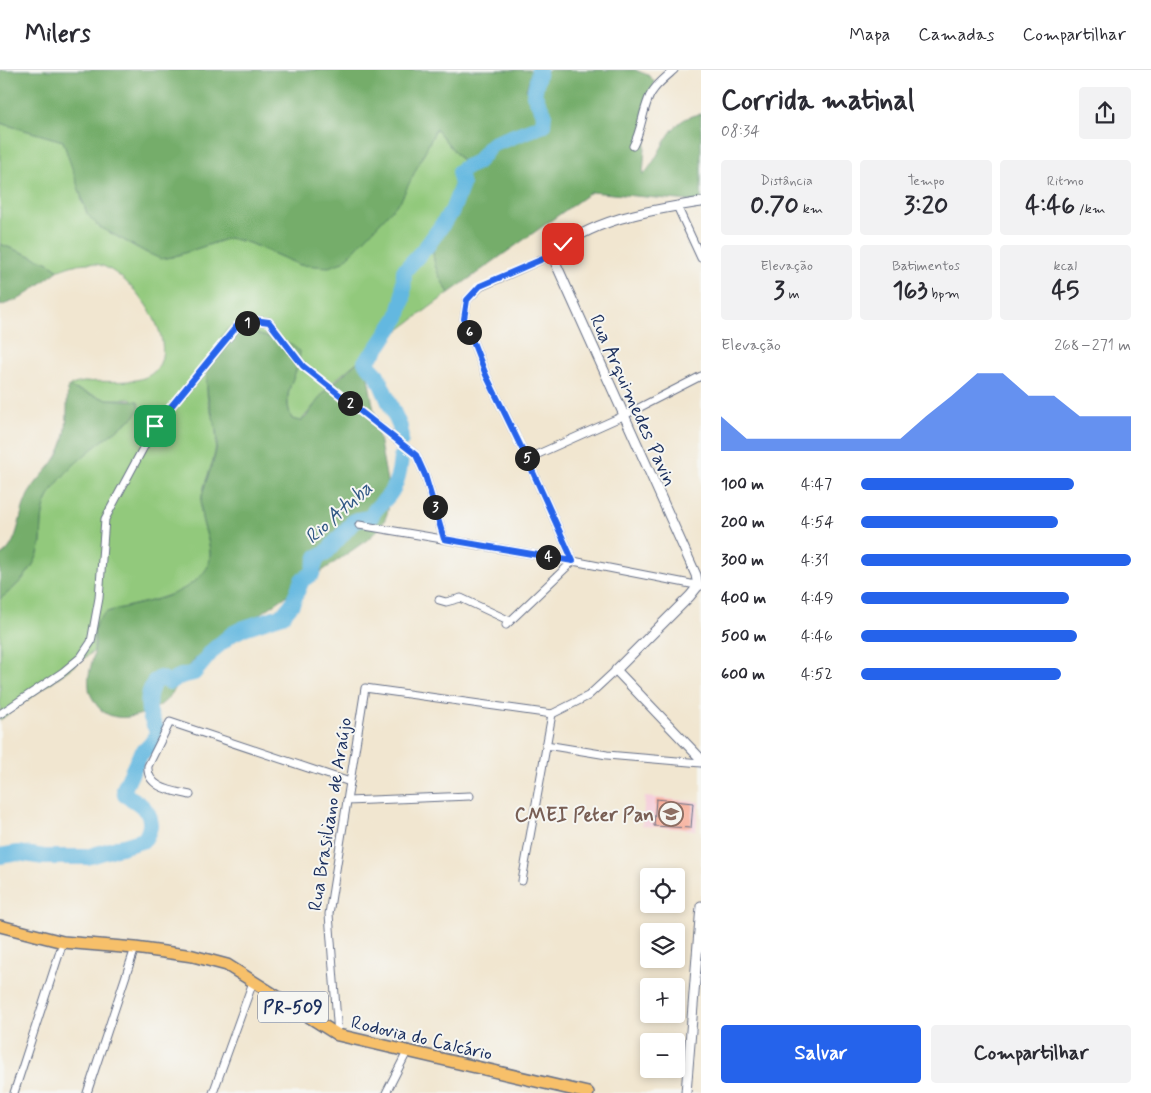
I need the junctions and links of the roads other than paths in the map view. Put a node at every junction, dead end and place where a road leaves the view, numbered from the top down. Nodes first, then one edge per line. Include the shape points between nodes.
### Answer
1 (674, 70) edge
2 (633, 146) dead end
3 (701, 202) edge
4 (678, 206) junction
5 (552, 255) junction
6 (701, 258) edge
7 (701, 376) edge
8 (623, 416) junction
9 (527, 459) junction
10 (359, 525) dead end
11 (444, 539) junction
12 (573, 561) junction
13 (699, 586) edge
14 (439, 600) dead end
15 (616, 670) junction
16 (0, 714) edge
17 (552, 714) junction
18 (546, 745) junction
19 (701, 759) edge
20 (701, 763) edge
21 (350, 782) junction
22 (190, 795) dead end
23 (470, 796) dead end
24 (347, 801) junction
25 (522, 881) dead end
26 (701, 906) edge
27 (0, 926) edge
28 (63, 942) junction
29 (135, 948) junction
30 (253, 982) junction
31 (338, 1035) junction
32 (407, 1052) junction
33 (14, 1093) edge
34 (87, 1093) edge
35 (214, 1093) edge
36 (386, 1093) edge
37 (588, 1093) edge
38 (686, 1093) edge

1 - 2 street via 648,99 639,136
3 - 4 street
4 - 5 street via 622,219 582,234 563,244
4 - 6 street
5 - 8 street, Rua Arquimedes Pavin
5 - 9 street via 480,286 467,300 464,319 486,375
7 - 8 street
8 - 9 street
8 - 13 street, Rua Arquimedes Pavin
9 - 12 street
10 - 11 street
11 - 12 street
11 - 16 street via 416,455 303,366 269,322 254,320 237,326 155,426 105,519 99,598 91,642 81,657 63,672
12 - 13 street
12 - 14 street via 508,623 462,598 446,602
13 - 15 street
15 - 17 street via 588,696
15 - 19 street
17 - 18 street
17 - 21 street, Rua Brasiliano de Araújo via 365,688
18 - 20 street via 606,755
18 - 25 street
21 - 22 street via 170,722 148,766 148,773 153,782 168,790
21 - 24 street, Rua Brasiliano de Araújo
23 - 24 street
24 - 31 street, Rua Brasiliano de Araújo via 329,914
26 - 38 street
27 - 28 main road, Rodovia do Calcário / PR-509
28 - 29 main road, Rodovia do Calcário / PR-509
28 - 33 street
29 - 30 main road, Rodovia do Calcário / PR-509 via 193,956 227,966
29 - 34 street
30 - 31 main road, Rodovia do Calcário / PR-509
30 - 35 street
31 - 32 main road, Rodovia do Calcário / PR-509
32 - 36 street
32 - 37 main road, Rodovia do Calcário / PR-509

